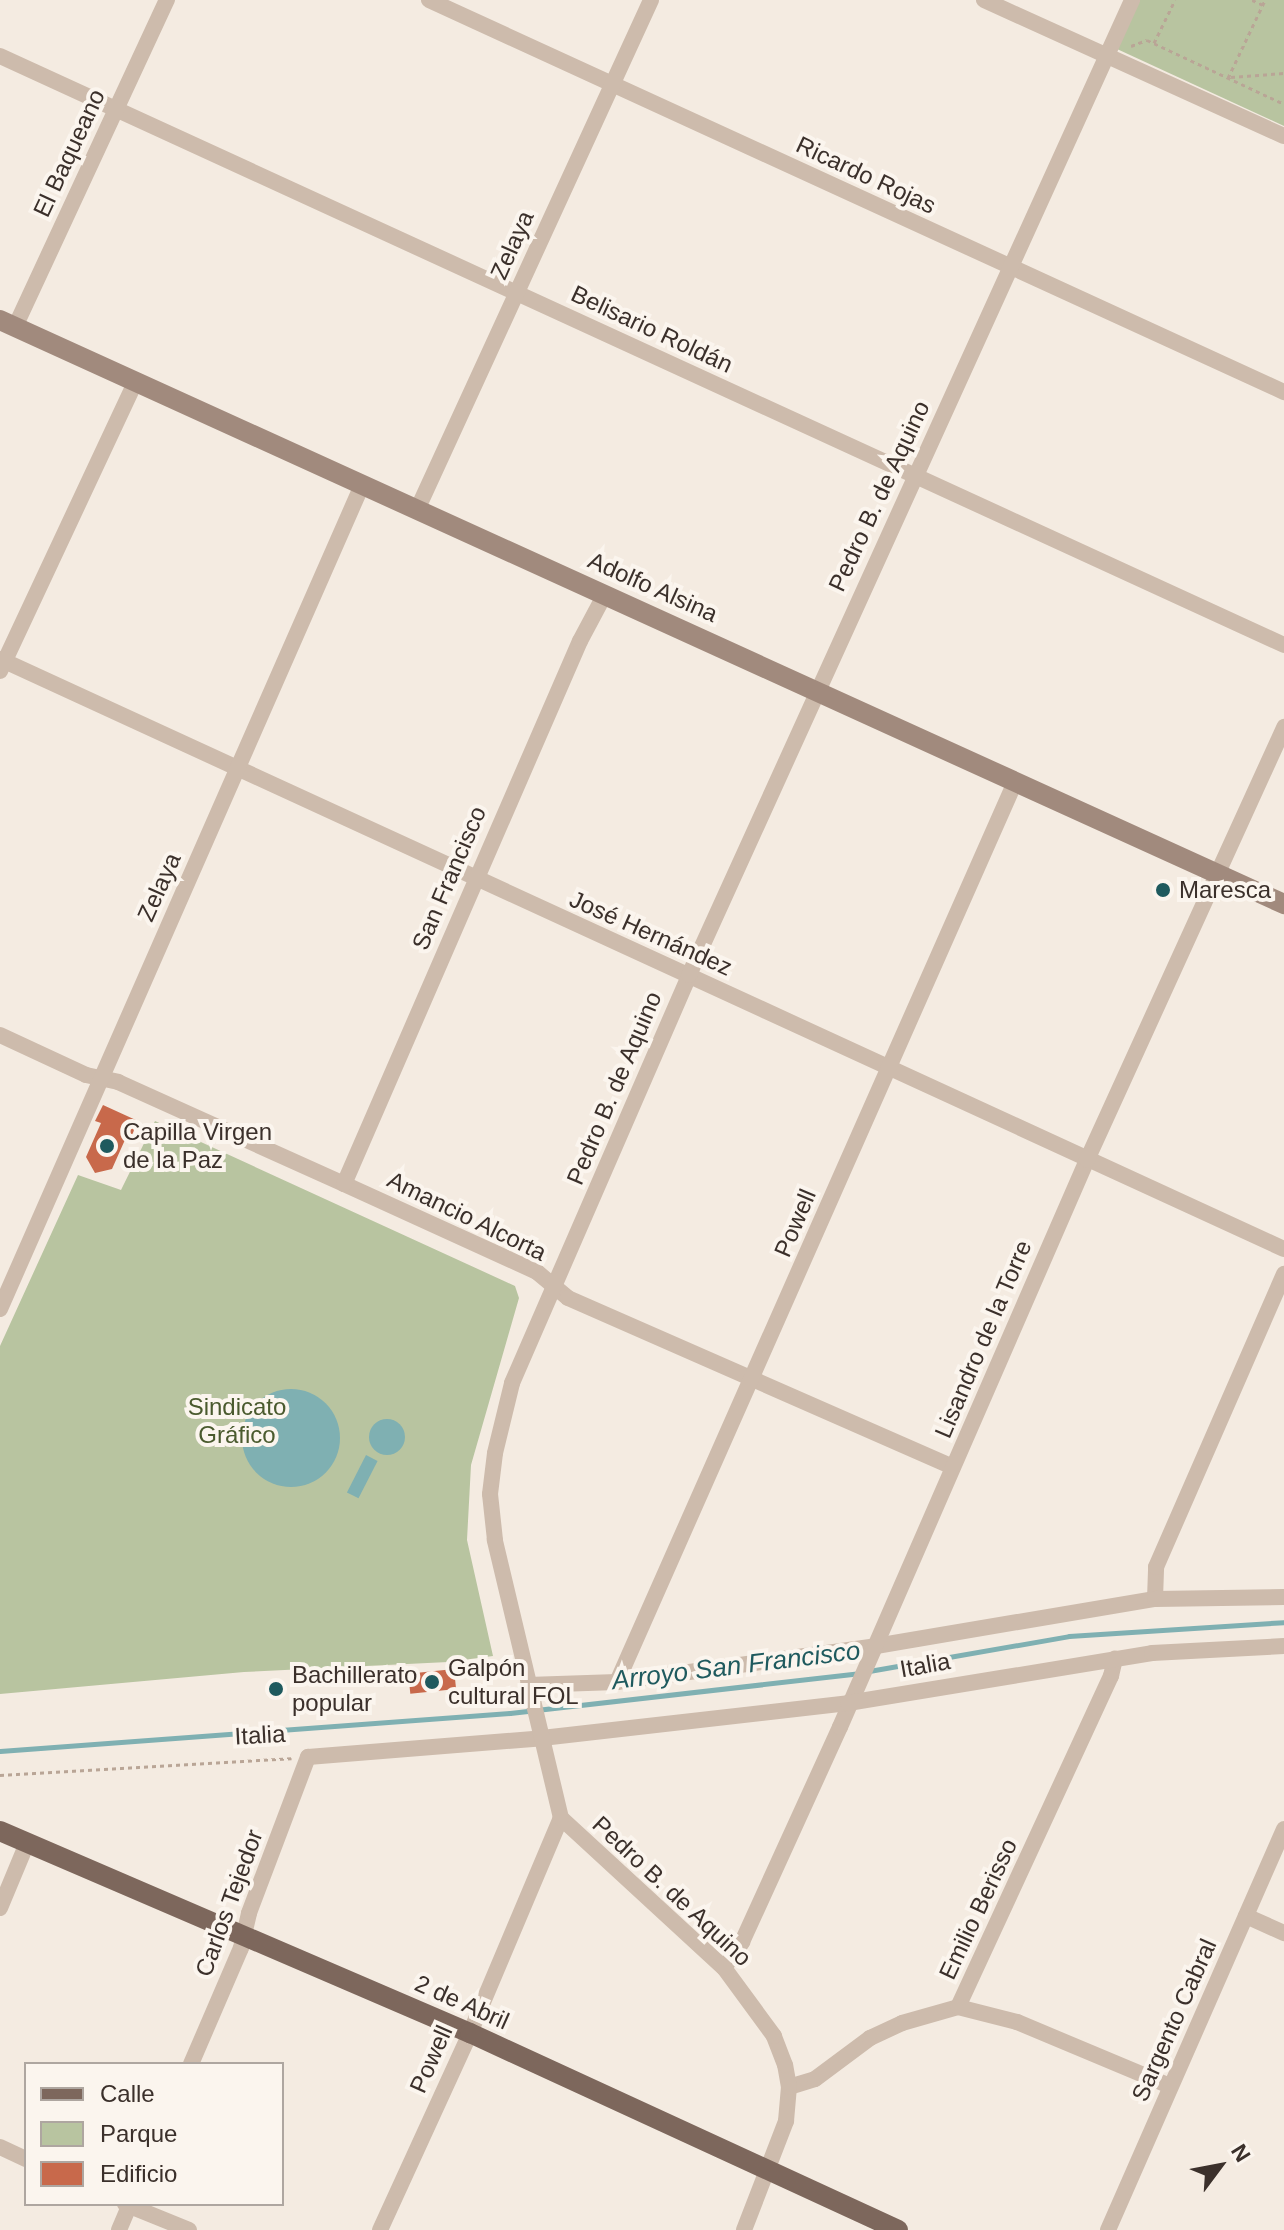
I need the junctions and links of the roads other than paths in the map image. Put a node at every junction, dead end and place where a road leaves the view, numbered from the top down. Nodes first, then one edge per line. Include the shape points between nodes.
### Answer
1 (167, 0) edge
2 (429, 0) edge
3 (651, 0) edge
4 (984, 0) edge
5 (1132, 0) edge
6 (1107, 55) junction
7 (0, 56) edge
8 (612, 84) junction
9 (115, 109) junction
10 (1284, 136) edge
11 (1012, 268) junction
12 (516, 293) junction
13 (8, 323) edge
14 (136, 381) junction
15 (1284, 392) edge
16 (914, 476) junction
17 (362, 485) junction
18 (417, 510) junction
19 (605, 594) junction
20 (1284, 645) edge
21 (2, 664) edge
22 (817, 690) junction
23 (1284, 727) edge
24 (237, 770) junction
25 (1015, 782) junction
26 (1217, 873) junction
27 (474, 880) junction
28 (1284, 904) edge
29 (689, 975) junction
30 (0, 1035) edge
31 (888, 1067) junction
32 (101, 1078) junction
33 (1087, 1160) junction
34 (344, 1184) junction
35 (1284, 1249) edge
36 (1284, 1274) edge
37 (554, 1288) junction
38 (0, 1309) edge
39 (753, 1380) junction
40 (953, 1467) junction
41 (1284, 1597) edge
42 (1155, 1599) junction
43 (1284, 1646) edge
44 (872, 1653) junction
45 (1115, 1658) junction
46 (617, 1682) junction
47 (529, 1692) junction
48 (851, 1696) junction
49 (540, 1733) junction
50 (308, 1757) joint
51 (561, 1818) junction
52 (1284, 1829) edge
53 (0, 1831) edge
54 (27, 1843) junction
55 (0, 1908) edge
56 (1246, 1916) junction
57 (245, 1933) junction
58 (1284, 1933) edge
59 (724, 1968) junction
60 (958, 2007) junction
61 (470, 2033) junction
62 (192, 2062) edge
63 (1170, 2086) junction
64 (789, 2087) junction
65 (0, 2147) edge
66 (24, 2158) edge
67 (769, 2173) junction
68 (128, 2206) edge
69 (130, 2206) edge
70 (119, 2230) edge
71 (189, 2230) edge
72 (380, 2230) edge
73 (744, 2230) edge
74 (898, 2230) edge
75 (1108, 2230) edge

1 - 9 street, El Baqueano
2 - 8 street, Ricardo Rojas
3 - 8 street, Zelaya
4 - 6 street
5 - 6 street, Pedro B. de Aquino
6 - 10 street
6 - 11 street, Pedro B. de Aquino
7 - 9 street, Belisario Roldán
8 - 11 street, Ricardo Rojas
8 - 12 street, Zelaya
9 - 12 street, Belisario Roldán
9 - 13 street, El Baqueano
11 - 15 street, Ricardo Rojas
11 - 16 street, Pedro B. de Aquino
12 - 16 street, Belisario Roldán
12 - 18 street, Zelaya
13 - 14 street, Adolfo Alsina
14 - 17 street, Adolfo Alsina
14 - 21 street
16 - 20 street, Belisario Roldán
16 - 22 street, Pedro B. de Aquino
17 - 18 street, Adolfo Alsina
17 - 24 street, Zelaya
18 - 19 street, Adolfo Alsina
19 - 22 street, Adolfo Alsina
19 - 27 street, San Francisco
21 - 24 street, José Hernández
22 - 25 street, Adolfo Alsina
22 - 29 street, Pedro B. de Aquino
23 - 26 street, Lisandro de la Torre
24 - 27 street, José Hernández
24 - 32 street, Zelaya
25 - 26 street, Adolfo Alsina
25 - 31 street, Powell
26 - 28 street, Adolfo Alsina
26 - 33 street, Lisandro de la Torre
27 - 29 street, José Hernández
27 - 34 street, San Francisco
29 - 31 street, José Hernández
29 - 37 street, Pedro B. de Aquino
30 - 32 street, Amancio Alcorta
31 - 33 street, José Hernández
31 - 39 street, Powell
32 - 34 street, Amancio Alcorta
32 - 38 street, Zelaya
33 - 35 street, José Hernández
33 - 40 street, Lisandro de la Torre
34 - 37 street, Amancio Alcorta via 537,1272
36 - 42 street via 1156,1567
37 - 39 street, Amancio Alcorta
37 - 47 street, Pedro B. de Aquino via 505,1405 490,1494 504,1590
39 - 40 street, Amancio Alcorta
39 - 46 street, Powell
40 - 44 street, Lisandro de la Torre
41 - 42 street, Italia
42 - 44 street, Italia
43 - 45 street, Italia
44 - 46 street, Italia
44 - 48 street, Lisandro de la Torre
45 - 48 street, Italia
45 - 60 street, Emilio Berisso
46 - 47 street, Italia
47 - 49 street, Pedro B. de Aquino
48 - 49 street, Italia
48 - 59 street, Lisandro de la Torre via 742,1942
49 - 50 street, Italia
49 - 51 street, Pedro B. de Aquino
50 - 57 street, Carlos Tejedor
51 - 59 street, Pedro B. de Aquino
51 - 61 street, Powell
52 - 56 street, Sargento Cabral
53 - 54 main road, 2 de Abril
54 - 55 street
54 - 57 main road, 2 de Abril
56 - 58 street
56 - 63 street, Sargento Cabral
57 - 61 main road, 2 de Abril
57 - 62 street, Carlos Tejedor
59 - 64 street, Pedro B. de Aquino via 774,2036
60 - 63 street via 1017,2022
60 - 64 street, Emilio Berisso via 881,2033 815,2079
61 - 67 main road, 2 de Abril
61 - 72 street, Powell
63 - 75 street, Sargento Cabral
64 - 67 street, Pedro B. de Aquino via 786,2121
65 - 66 street
67 - 73 street
67 - 74 main road, 2 de Abril
68 - 70 street
69 - 71 street

